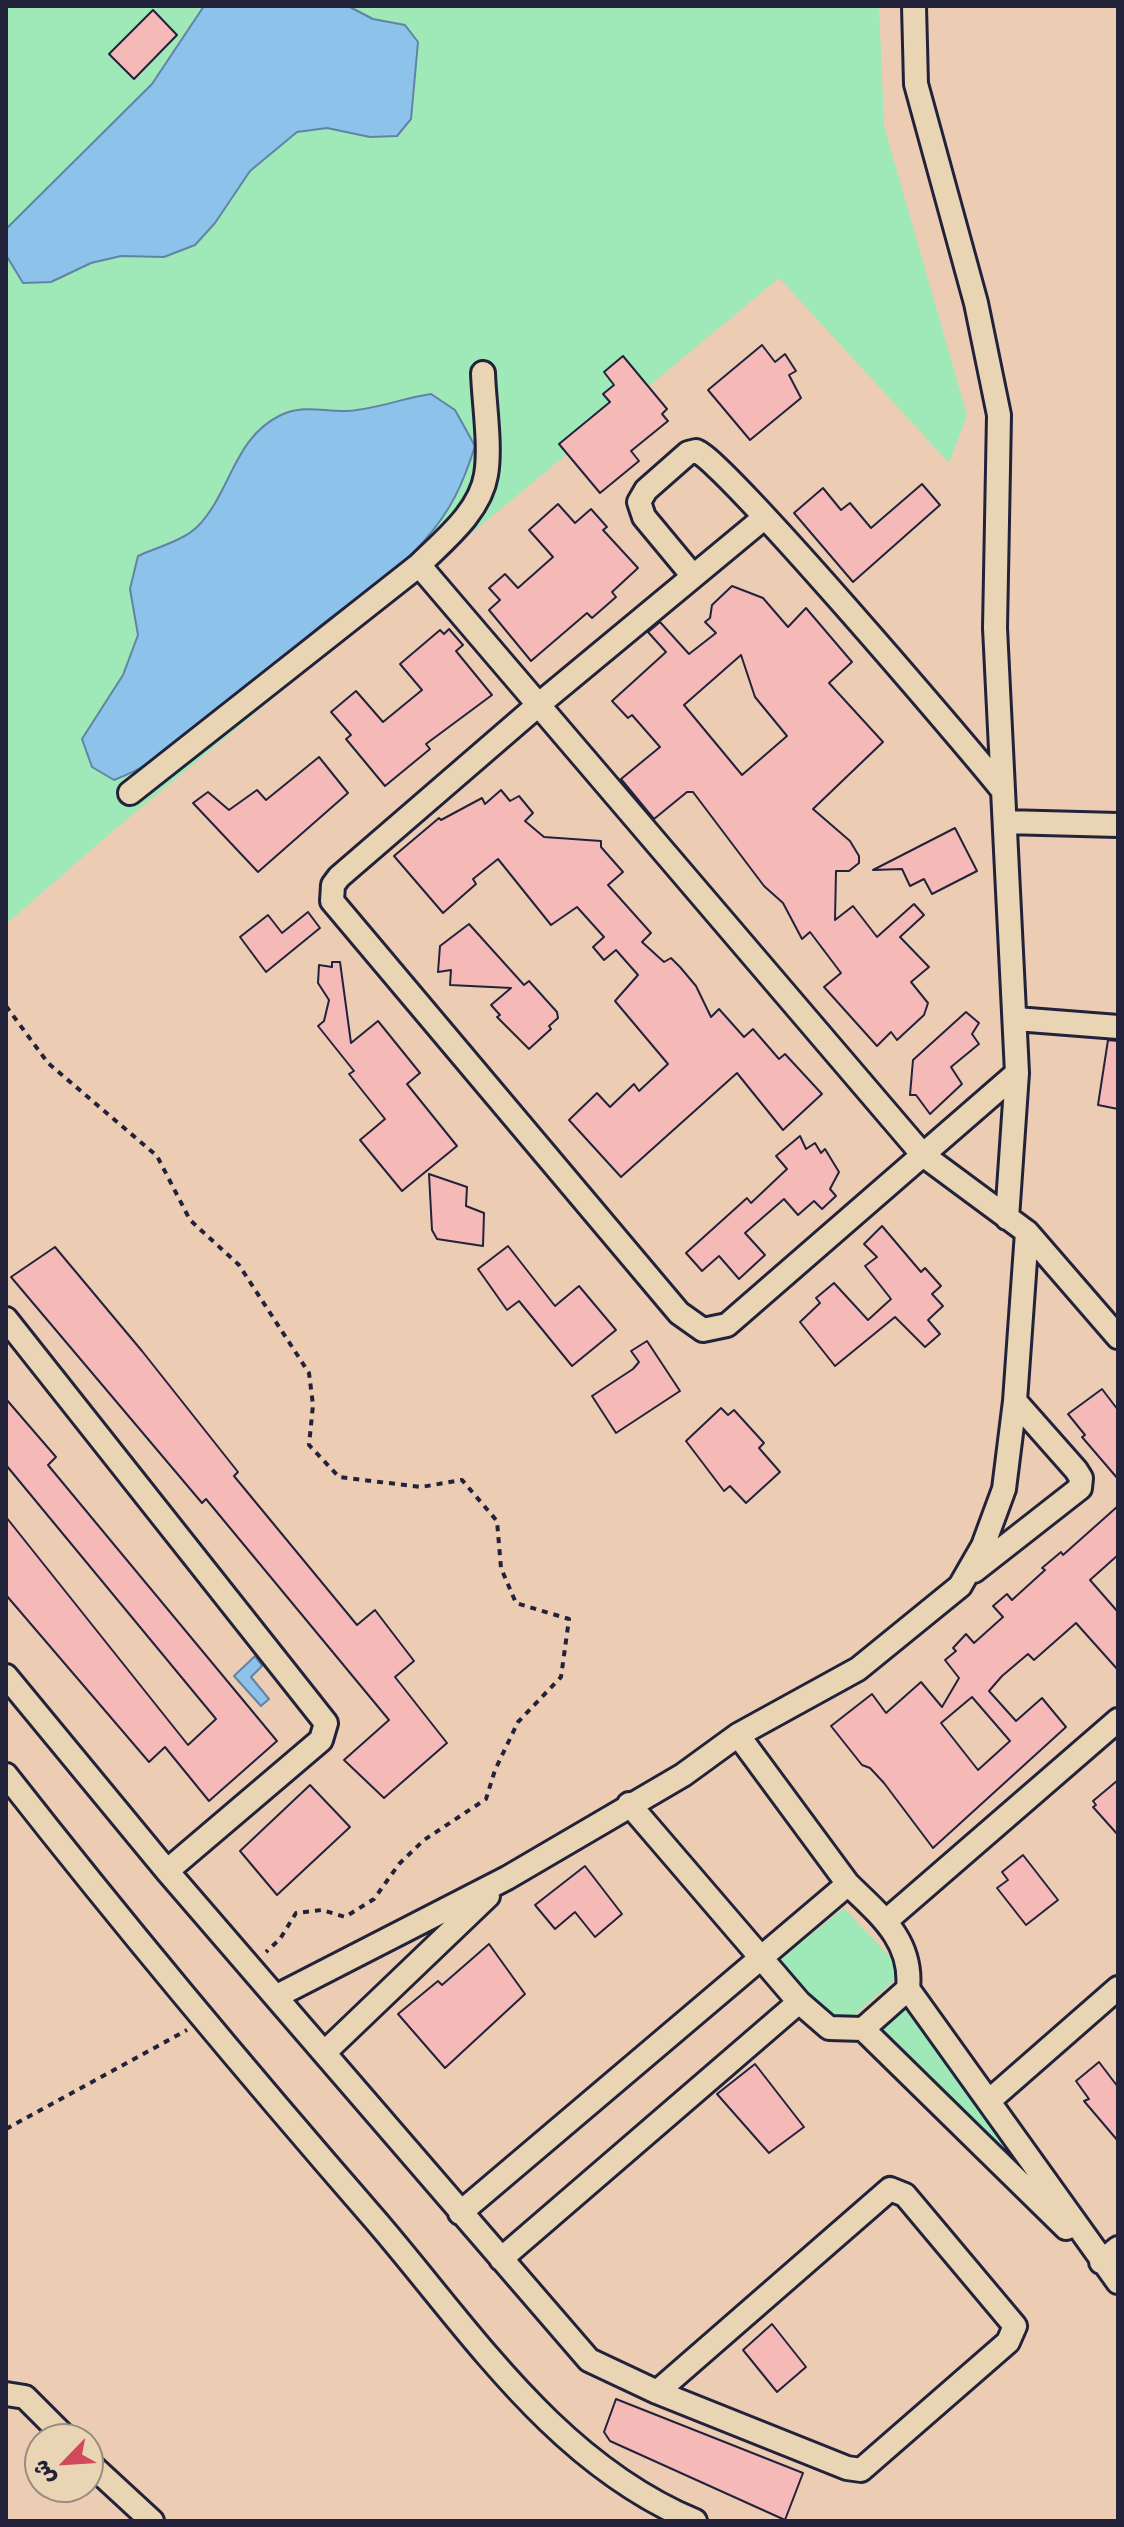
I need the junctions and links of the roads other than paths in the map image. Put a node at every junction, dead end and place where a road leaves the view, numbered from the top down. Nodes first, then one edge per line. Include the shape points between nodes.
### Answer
1 (914, 6) edge
2 (483, 373) dead end
3 (765, 517) junction
4 (419, 565) junction
5 (693, 576) junction
6 (537, 706) junction
7 (1000, 787) junction
8 (130, 793) dead end
9 (1005, 822) junction
10 (1118, 825) edge
11 (1016, 1019) junction
12 (1118, 1027) edge
13 (1017, 1073) junction
14 (923, 1155) junction
15 (1007, 1218) junction
16 (1027, 1232) junction
17 (6, 1319) edge
18 (1118, 1337) edge
19 (1015, 1401) junction
20 (970, 1574) junction
21 (6, 1676) edge
22 (1118, 1720) edge
23 (738, 1735) junction
24 (6, 1775) edge
25 (629, 1804) junction
26 (167, 1871) junction
27 (507, 1878) junction
28 (848, 1884) junction
29 (886, 1921) junction
30 (760, 1959) junction
31 (1118, 1988) edge
32 (908, 1989) junction
33 (277, 1996) junction
34 (799, 2002) junction
35 (863, 2029) junction
36 (324, 2053) junction
37 (990, 2100) junction
38 (460, 2213) junction
39 (1110, 2255) edge
40 (501, 2259) junction
41 (1118, 2282) edge
42 (657, 2392) junction
43 (6, 2394) edge
44 (51, 2423) edge
45 (104, 2477) edge
46 (152, 2521) edge
47 (695, 2521) edge

1 - 7 street via 916,84 976,303 999,415 995,628
2 - 4 street via 486,474 474,505
3 - 5 street
3 - 5 street via 709,456 688,453 639,502 644,517
3 - 7 street
4 - 6 street
4 - 8 street
5 - 6 street
6 - 14 street
6 - 14 street via 339,877 332,901 679,1313 703,1330 727,1325
7 - 9 street
9 - 10 street
9 - 11 street
11 - 12 street
11 - 13 street
13 - 14 street
13 - 15 street
14 - 15 street
15 - 16 street
16 - 18 street
16 - 19 street
17 - 26 street via 326,1723 321,1740
19 - 20 street via 1004,1489
19 - 20 street via 1076,1470 1080,1488
20 - 23 street via 858,1669
21 - 26 street
22 - 29 street
23 - 25 street via 683,1775
23 - 28 street
24 - 47 street via 204,2021 524,2396 604,2471
25 - 27 street
25 - 30 street
26 - 33 street
27 - 33 street
27 - 36 street
28 - 29 street
28 - 30 street
29 - 32 street via 908,1958
30 - 34 street
30 - 38 street
31 - 37 street
32 - 35 street
32 - 37 street
33 - 36 street
34 - 35 street via 829,2028
34 - 40 street
35 - 39 street
36 - 38 street
37 - 39 street
38 - 40 street
39 - 41 street
40 - 42 street via 589,2360
42 - 42 street via 861,2470 1008,2342 1015,2326 905,2195 890,2189
43 - 44 street via 25,2397
45 - 46 street

